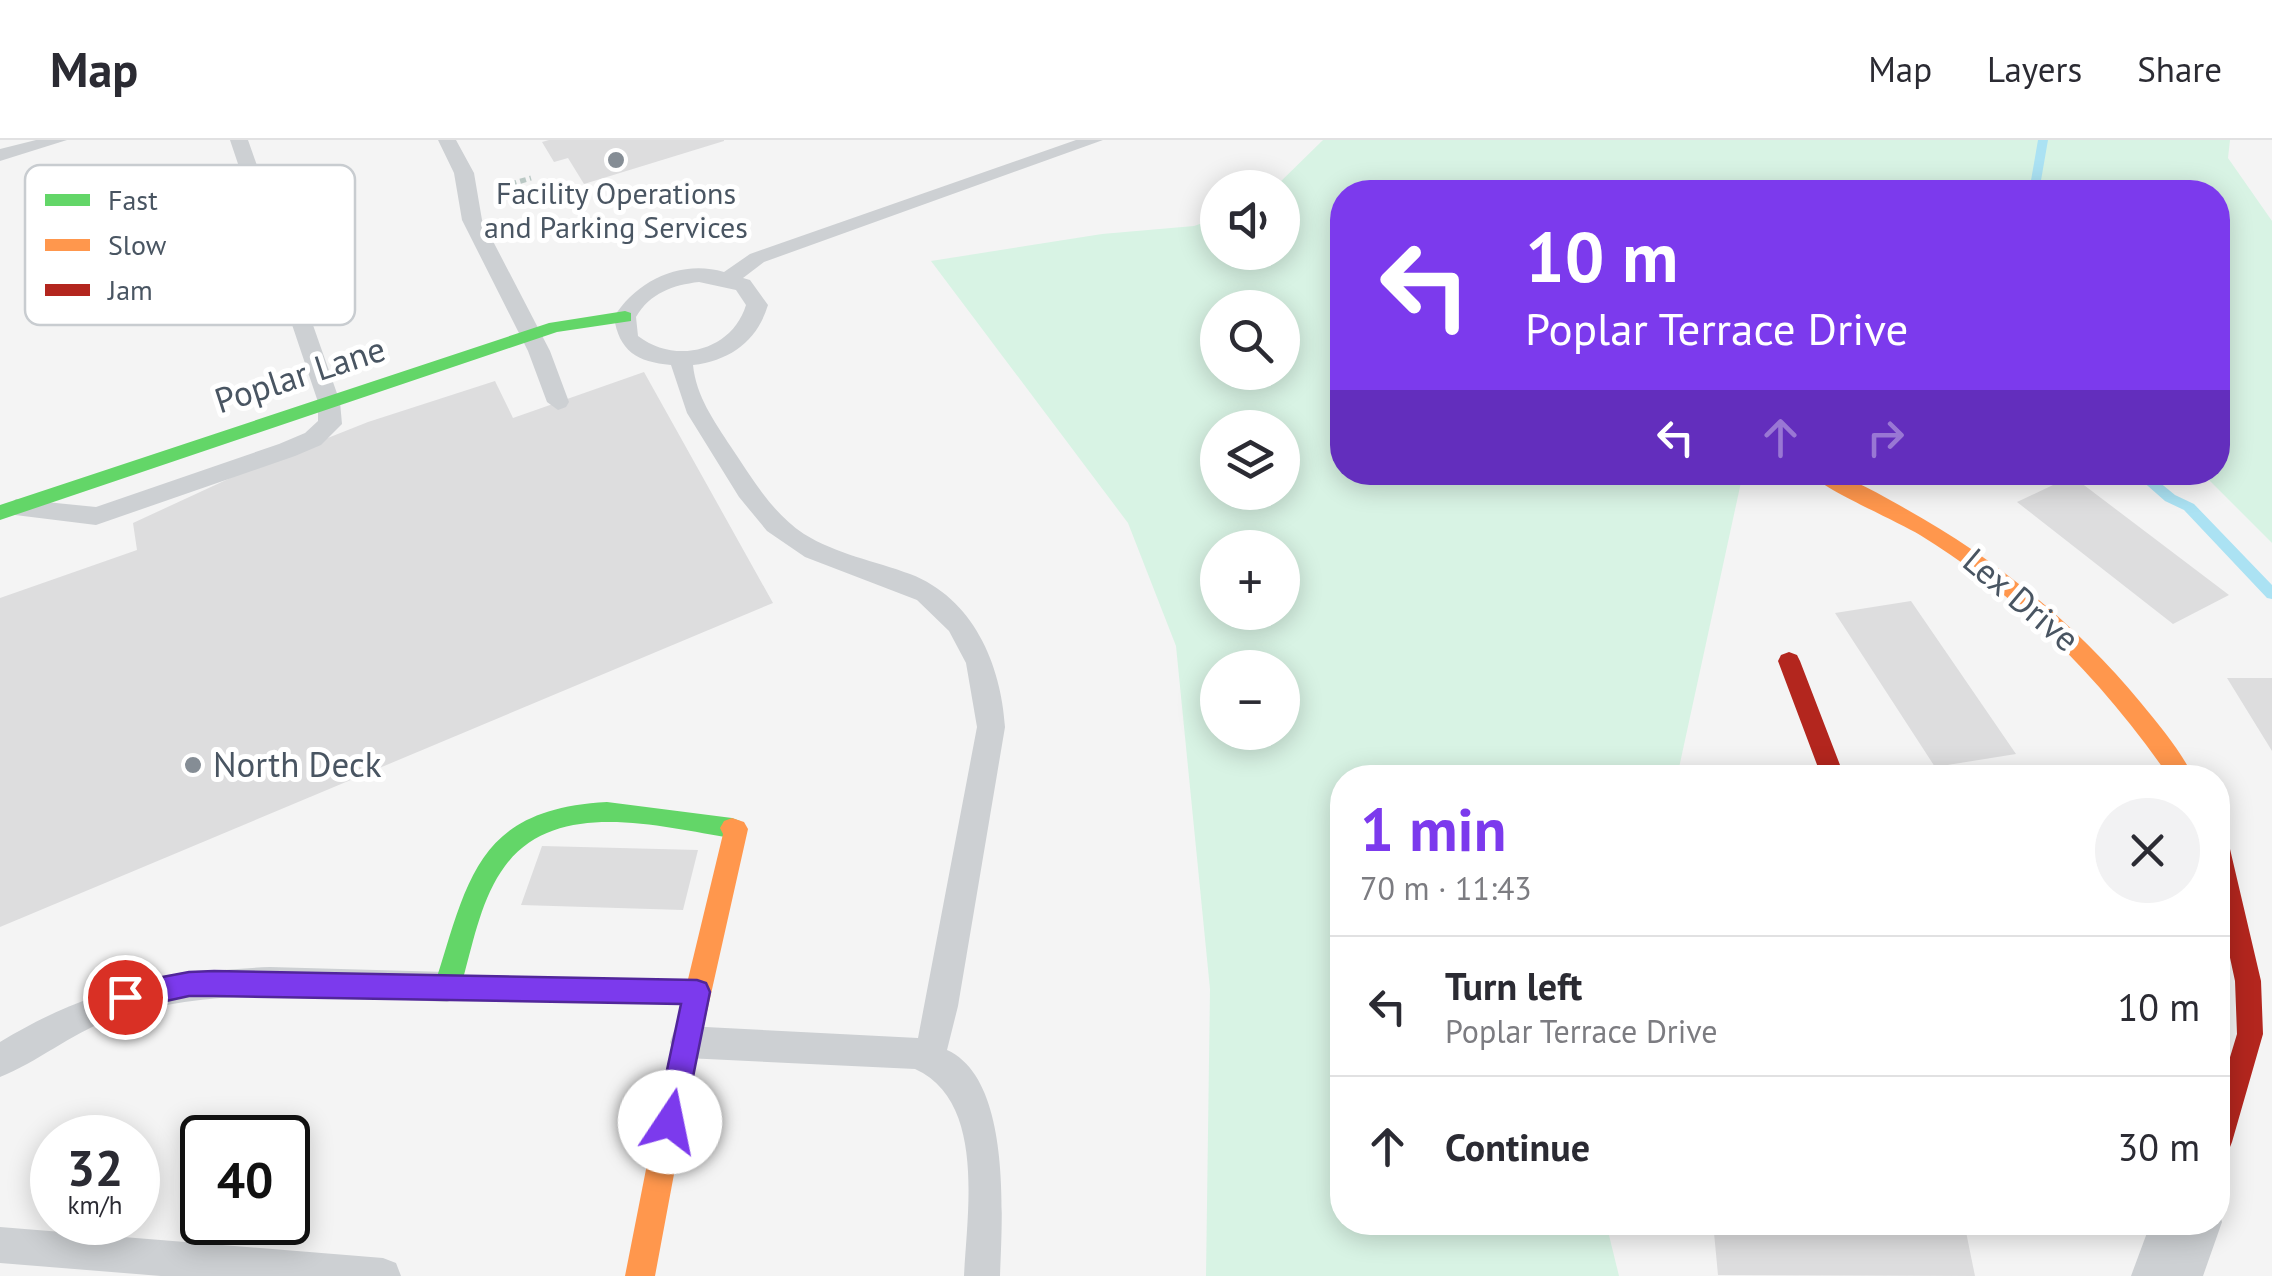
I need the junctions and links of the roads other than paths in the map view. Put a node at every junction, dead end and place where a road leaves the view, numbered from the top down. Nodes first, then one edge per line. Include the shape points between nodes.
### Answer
1 (58, 140) edge
2 (239, 140) edge
3 (447, 140) edge
4 (1094, 140) edge
5 (0, 155) edge
6 (248, 165) edge
7 (729, 278) junction
8 (625, 317) junction
9 (303, 325) edge
10 (530, 335) junction
11 (682, 358) junction
12 (330, 402) junction
13 (558, 402) dead end
14 (1843, 485) edge
15 (8, 510) edge
16 (1789, 662) dead end
17 (1829, 765) edge
18 (2174, 765) edge
19 (2230, 902) edge
20 (447, 987) junction
21 (697, 992) junction
22 (686, 1042) junction
23 (929, 1056) junction
24 (0, 1061) edge
25 (2230, 1102) edge
26 (2182, 1235) edge
27 (0, 1245) edge
28 (362, 1275) edge
29 (640, 1276) edge
30 (982, 1276) edge
31 (2167, 1276) edge

1 - 5 lane
2 - 6 lane
3 - 10 lane via 464,174 472,220
4 - 7 lane via 758,258
7 - 8 lane via 675,278 642,294
7 - 11 lane via 757,305 750,329 721,349
8 - 10 street, Poplar Lane
8 - 11 lane via 636,348
9 - 12 lane
10 - 12 street, Poplar Lane
10 - 13 lane
11 - 23 lane via 684,379 707,428 770,520 804,546 932,599 981,664 991,727
12 - 15 street, Poplar Lane
12 - 15 lane via 330,424 312,438 168,494 96,516
14 - 18 street, Lex Drive via 1971,554 2063,630 2124,696
16 - 17 street
19 - 25 street via 2248,981 2250,1034
20 - 21 street
20 - 21 street via 482,888 506,844 561,817 608,814 736,829
20 - 24 lane via 160,988 63,1021
21 - 22 street
22 - 23 lane
22 - 29 street
23 - 30 lane via 962,1084 975,1115 984,1196
26 - 31 street
27 - 28 lane

